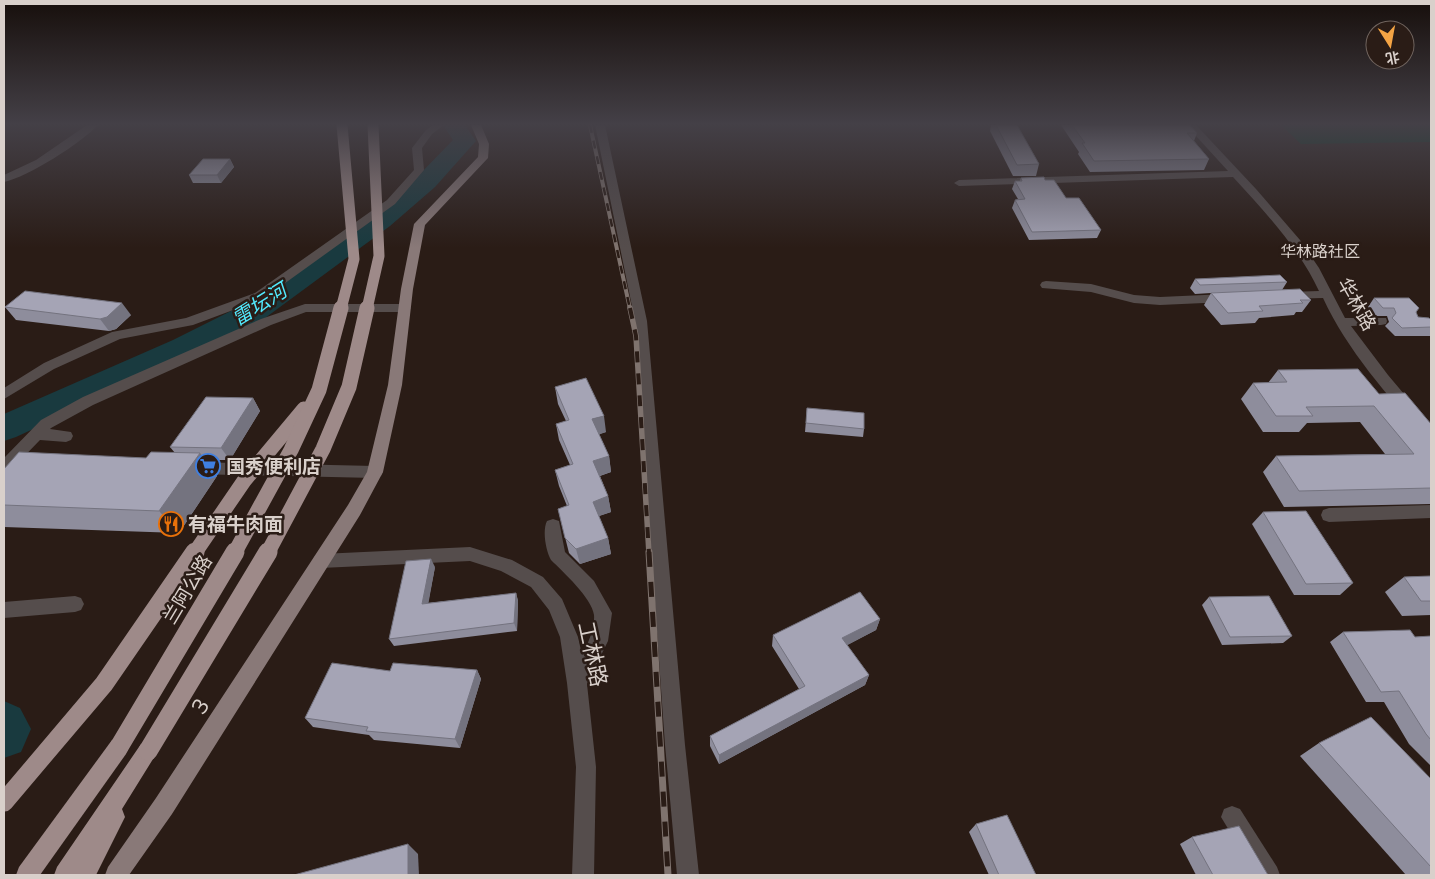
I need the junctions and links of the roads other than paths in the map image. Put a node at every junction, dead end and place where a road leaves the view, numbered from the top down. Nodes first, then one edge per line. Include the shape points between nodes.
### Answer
1 (34, 166) edge
2 (346, 166) edge
3 (375, 166) edge
4 (419, 166) edge
5 (475, 166) edge
6 (609, 166) edge
7 (1228, 166) edge
8 (1235, 174) junction
9 (4, 179) edge
10 (959, 183) dead end
11 (1046, 285) dead end
12 (1328, 294) junction
13 (1278, 296) edge
14 (1239, 298) edge
15 (405, 308) junction
16 (1381, 321) dead end
17 (1342, 322) junction
18 (320, 390) junction
19 (4, 394) edge
20 (37, 434) junction
21 (1431, 435) edge
22 (66, 436) dead end
23 (28, 464) edge
24 (6, 466) edge
25 (177, 468) edge
26 (375, 472) junction
27 (1431, 511) edge
28 (1329, 515) dead end
29 (553, 526) dead end
30 (321, 561) junction
31 (76, 604) dead end
32 (4, 610) edge
33 (577, 683) junction
34 (148, 752) junction
35 (4, 802) edge
36 (1232, 817) dead end
37 (27, 875) edge
38 (65, 875) edge
39 (84, 875) edge
40 (116, 875) edge
41 (583, 875) edge
42 (688, 875) edge
43 (1269, 875) edge

1 - 9 street
2 - 18 highway, 兰阿公路, bridge via 354,259
3 - 34 highway, bridge via 379,256 349,387 323,449 278,536
4 - 19 street via 419,170 391,202 259,296 188,322 117,335 49,366
5 - 15 main road, 3 via 420,224
6 - 42 street via 641,321
7 - 8 street, 华林路
8 - 10 street
8 - 12 street, 华林路 via 1289,236
11 - 14 street via 1091,288 1134,299 1160,301
12 - 13 street
12 - 17 street, 华林路
15 - 20 street via 305,308 88,401 46,424
15 - 26 main road, 3 via 395,385
16 - 17 street
17 - 21 street, 华林路 via 1396,395
18 - 35 highway, bridge via 244,481 104,684
18 - 37 highway, 兰阿公路, bridge via 246,533 119,747
20 - 22 street
20 - 24 street
23 - 24 street
25 - 26 street
26 - 30 main road, 3
27 - 28 street
29 - 33 street via 557,555 588,586 603,613 599,641
30 - 33 street, 工林路 via 470,554 506,565 537,582 556,606 569,637
30 - 40 main road, 3
31 - 32 street
33 - 41 street, 工林路 via 586,766
34 - 38 highway
34 - 39 highway
36 - 43 street

